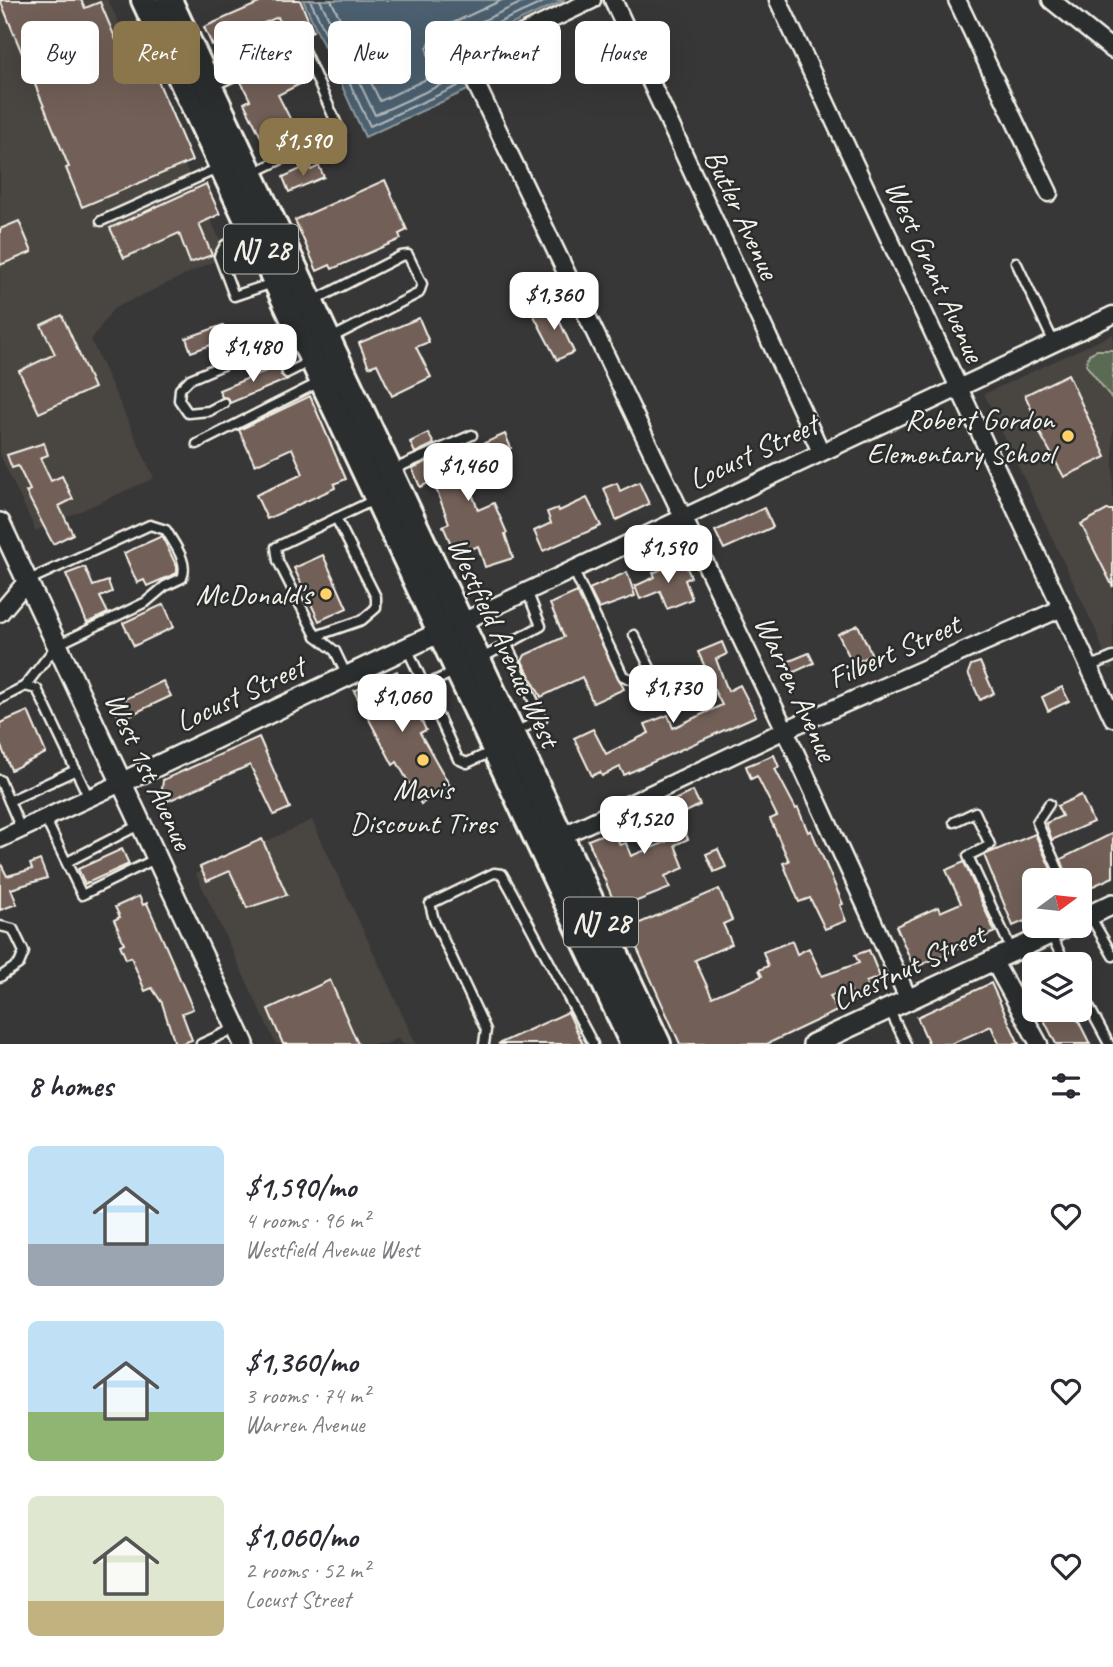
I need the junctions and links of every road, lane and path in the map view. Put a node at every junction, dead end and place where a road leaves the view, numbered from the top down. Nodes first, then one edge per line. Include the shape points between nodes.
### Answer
1 (144, 0) edge
2 (592, 0) edge
3 (613, 0) edge
4 (778, 0) edge
5 (957, 0) edge
6 (1051, 0) edge
7 (168, 16) edge
8 (1113, 50) edge
9 (210, 88) junction
10 (222, 167) junction
11 (250, 174) junction
12 (1049, 193) dead end
13 (102, 221) dead end
14 (252, 231) junction
15 (1016, 262) dead end
16 (277, 282) junction
17 (1113, 316) edge
18 (302, 319) junction
19 (327, 340) junction
20 (1054, 343) junction
21 (318, 370) junction
22 (286, 373) dead end
23 (959, 388) junction
24 (224, 403) dead end
25 (472, 435) dead end
26 (197, 444) dead end
27 (821, 452) junction
28 (389, 471) junction
29 (377, 498) junction
30 (684, 517) junction
31 (336, 518) junction
32 (0, 523) edge
33 (573, 569) junction
34 (27, 581) junction
35 (527, 591) junction
36 (1062, 608) junction
37 (0, 613) edge
38 (450, 628) junction
39 (634, 635) dead end
40 (316, 636) junction
41 (57, 645) junction
42 (507, 645) junction
43 (407, 648) junction
44 (1113, 657) edge
45 (468, 665) junction
46 (1089, 667) junction
47 (347, 676) junction
48 (25, 686) junction
49 (424, 686) junction
50 (0, 699) edge
51 (1113, 718) edge
52 (785, 730) junction
53 (504, 742) junction
54 (76, 770) junction
55 (0, 780) edge
56 (121, 783) junction
57 (89, 798) junction
58 (9, 801) junction
59 (1049, 804) dead end
60 (46, 818) junction
61 (954, 822) dead end
62 (141, 824) junction
63 (22, 829) junction
64 (560, 836) junction
65 (0, 839) edge
66 (157, 858) junction
67 (67, 862) junction
68 (1058, 868) edge
69 (1113, 904) edge
70 (1092, 914) edge
71 (0, 926) edge
72 (1092, 937) edge
73 (1040, 938) edge
74 (1012, 951) junction
75 (1113, 956) edge
76 (993, 960) junction
77 (0, 977) edge
78 (909, 1000) junction
79 (889, 1009) junction
80 (1092, 1012) edge
81 (240, 1036) edge
82 (201, 1044) edge
83 (484, 1044) edge
84 (593, 1044) edge
85 (633, 1044) edge
86 (658, 1044) edge
87 (813, 1044) edge
88 (906, 1044) edge
89 (1038, 1044) edge
90 (1109, 1044) edge

1 - 7 main road, Westfield Avenue West / NJ 28
2 - 30 street, Warren Avenue via 465,61
3 - 27 street, Butler Avenue
4 - 23 street, West Grant Avenue
5 - 12 street
6 - 8 street
7 - 9 main road, Westfield Avenue West / NJ 28
7 - 10 main road, Westfield Avenue West / NJ 28
9 - 11 main road, Westfield Avenue West / NJ 28
9 - 11 lane via 301,44 340,131
10 - 13 lane
10 - 14 main road, Westfield Avenue West / NJ 28
11 - 18 main road, Westfield Avenue West / NJ 28
14 - 16 main road, Westfield Avenue West / NJ 28
14 - 16 lane via 225,245 219,256 234,296
15 - 20 lane
16 - 18 main road, Westfield Avenue West / NJ 28
17 - 20 street, Locust Street
18 - 19 main road, Westfield Avenue West / NJ 28
18 - 19 lane via 321,297 408,255 422,288
18 - 21 main road, Westfield Avenue West / NJ 28
18 - 24 lane via 190,379 180,389 179,400 188,413 209,411
19 - 28 main road, Westfield Avenue West / NJ 28
20 - 23 street, Locust Street
21 - 22 lane
21 - 26 lane
21 - 29 main road, Westfield Avenue West / NJ 28
23 - 27 street, Locust Street
23 - 36 street, West Grant Avenue
25 - 28 lane
27 - 30 street, Locust Street
28 - 38 main road, Westfield Avenue West / NJ 28
29 - 31 lane
29 - 38 main road, Westfield Avenue West / NJ 28
30 - 33 street, Locust Street
30 - 52 street, Warren Avenue
31 - 40 lane via 278,545 276,551
31 - 40 lane via 376,597 376,608 362,620
32 - 34 street, West 1st Avenue
33 - 35 street, Locust Street
33 - 39 lane via 623,676 638,682 651,670
34 - 37 street
34 - 41 street, West 1st Avenue
34 - 41 lane via 150,525 166,530 181,555 182,578 146,602
35 - 38 street, Locust Street
35 - 42 lane via 541,626
36 - 46 street, West Grant Avenue
36 - 52 street, Filbert Street
38 - 43 street, Locust Street
38 - 45 main road, Westfield Avenue West / NJ 28
40 - 47 lane via 335,651
41 - 48 lane
41 - 56 street, West 1st Avenue
42 - 45 lane
42 - 53 lane via 542,719
43 - 47 street, Locust Street
43 - 49 lane
44 - 46 lane
45 - 49 lane
45 - 53 main road, Westfield Avenue West / NJ 28
46 - 51 street, West Grant Avenue
47 - 56 street, Locust Street
48 - 50 lane
48 - 54 lane via 37,689
49 - 53 lane via 461,762
52 - 64 street, Filbert Street
52 - 78 street, Warren Avenue
53 - 64 main road, Westfield Avenue West / NJ 28
53 - 85 main road, Westfield Avenue West / NJ 28
54 - 57 lane
54 - 58 lane
55 - 58 lane
56 - 57 street, Locust Street
56 - 62 street, West 1st Avenue
57 - 60 street, Locust Street
58 - 63 lane
59 - 68 lane via 1037,822
60 - 63 street, Locust Street
60 - 67 lane
61 - 74 lane via 975,812 990,845 968,856
62 - 66 street, West 1st Avenue
62 - 67 lane
63 - 65 street, Locust Street
64 - 86 main road, Westfield Avenue West / NJ 28
66 - 67 lane via 82,895
66 - 81 street, West 1st Avenue
69 - 70 street, Chestnut Street
71 - 77 lane via 13,929 24,952 19,964
72 - 75 lane
73 - 74 street, Chestnut Street
74 - 76 street, Chestnut Street
76 - 78 street, Chestnut Street
76 - 89 street
78 - 79 street, Chestnut Street
79 - 87 street, Chestnut Street
79 - 88 lane
80 - 90 lane
81 - 82 lane
83 - 84 lane via 486,1030 433,920 430,904 494,873 502,874

